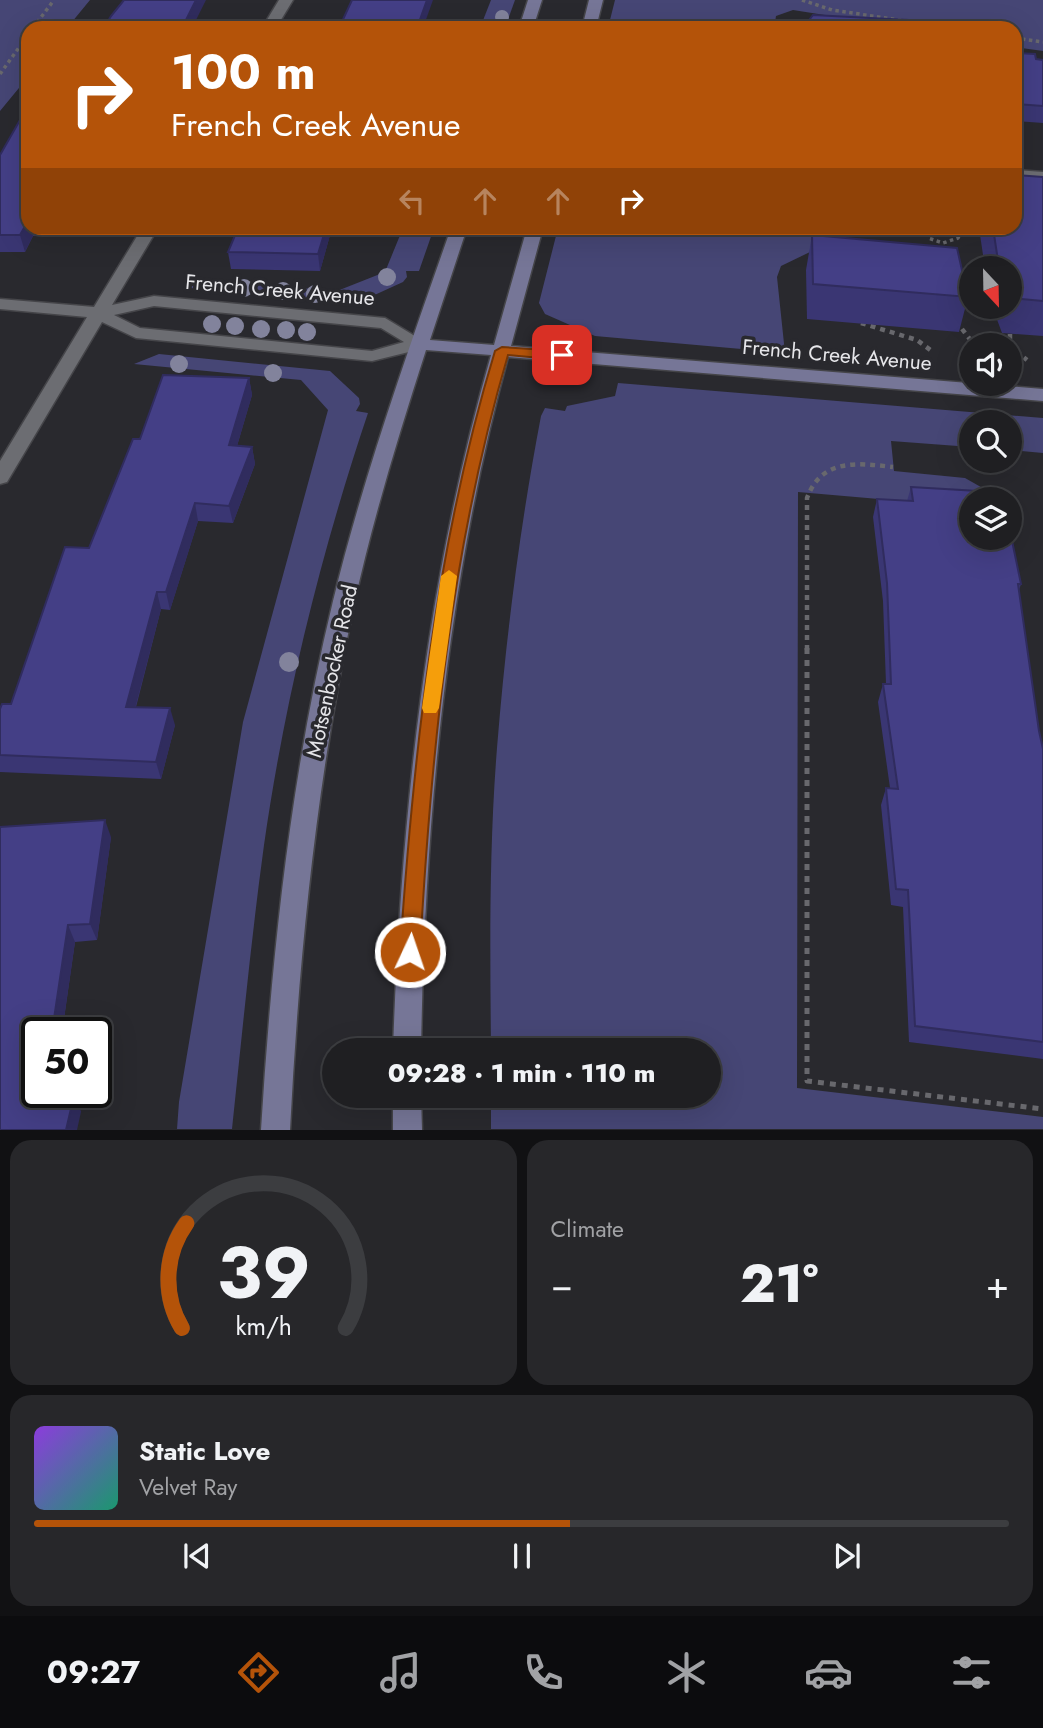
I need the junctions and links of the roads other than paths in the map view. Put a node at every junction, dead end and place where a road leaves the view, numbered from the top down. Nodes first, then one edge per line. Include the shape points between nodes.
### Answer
1 (286, 0) edge
2 (535, 0) edge
3 (596, 0) edge
4 (274, 21) edge
5 (528, 21) edge
6 (591, 21) edge
7 (1022, 176) edge
8 (1043, 177) edge
9 (145, 235) edge
10 (457, 235) edge
11 (533, 235) edge
12 (0, 304) edge
13 (98, 313) junction
14 (419, 344) junction
15 (502, 351) junction
16 (1043, 395) edge
17 (0, 477) edge
18 (408, 1038) edge
19 (407, 1108) edge
20 (275, 1129) edge
21 (408, 1129) edge

1 - 4 street
2 - 5 main road
3 - 6 main road
7 - 8 street
9 - 13 street
10 - 14 main road, Motsenbocker Road
11 - 15 main road
12 - 13 street, French Creek Avenue
13 - 14 street, French Creek Avenue via 136,332 372,356
13 - 14 street, French Creek Avenue via 155,301 385,323
13 - 17 street
14 - 15 main road, French Creek Avenue
14 - 20 main road, Motsenbocker Road via 362,533 318,732 288,945
15 - 16 main road, French Creek Avenue
15 - 18 main road via 457,534 431,705 416,840
19 - 21 main road

